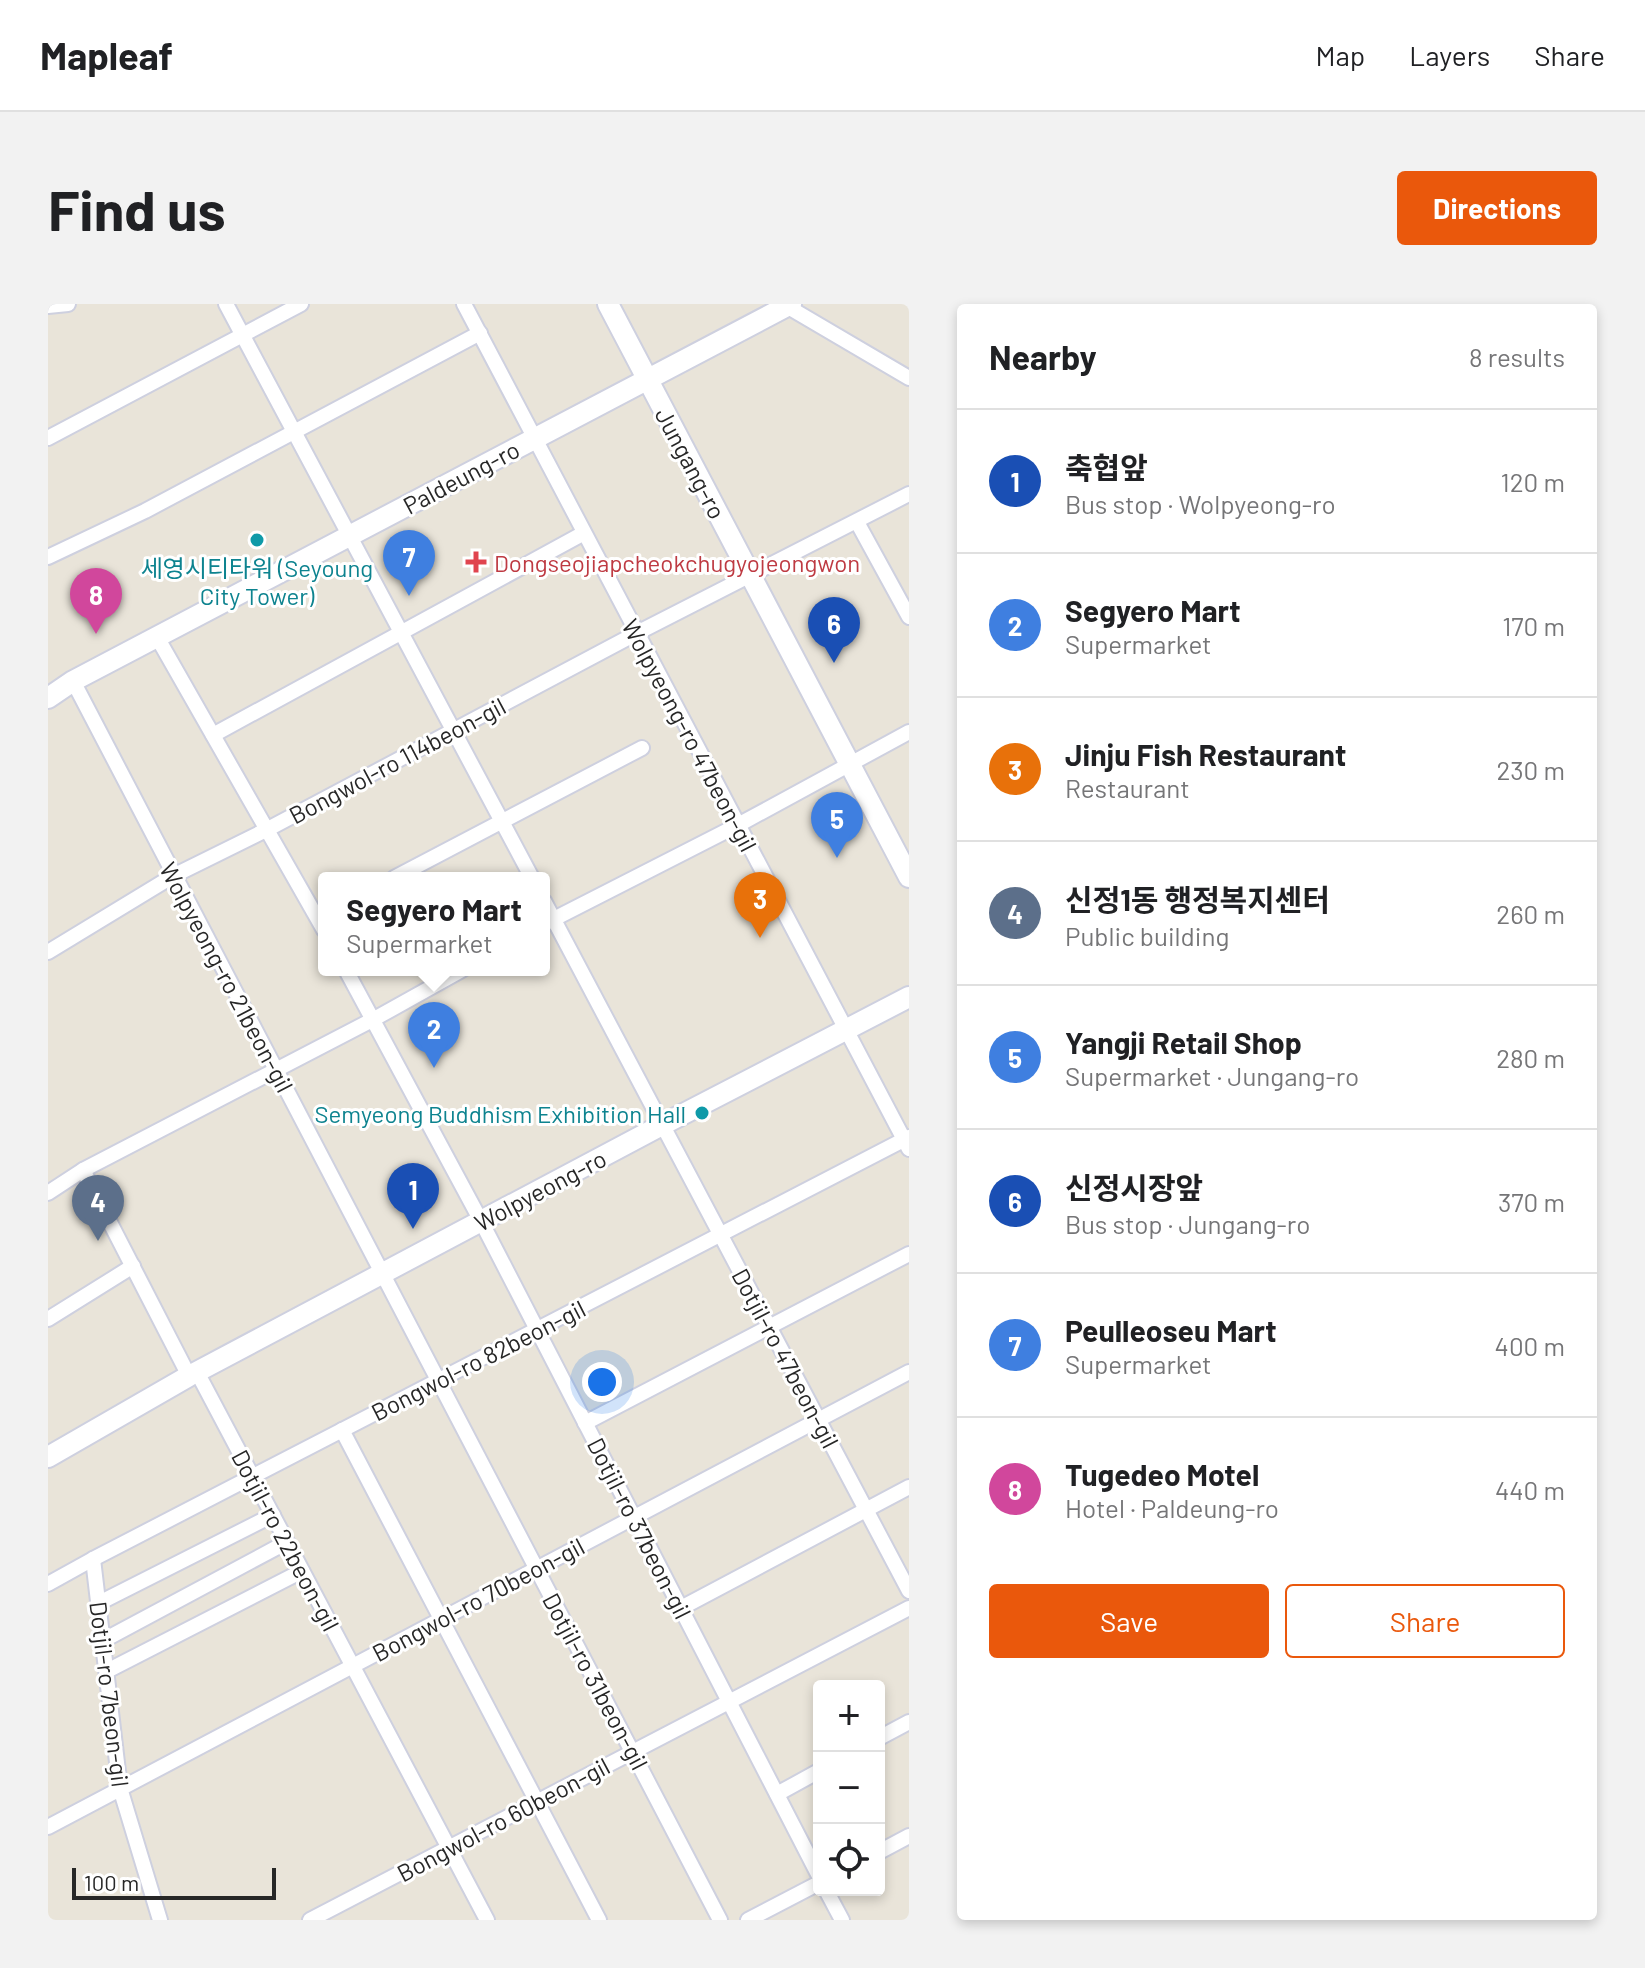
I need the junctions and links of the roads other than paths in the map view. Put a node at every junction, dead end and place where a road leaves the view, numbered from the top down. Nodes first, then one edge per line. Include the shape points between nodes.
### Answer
1 (68, 304) edge
2 (226, 304) edge
3 (301, 304) edge
4 (464, 304) edge
5 (608, 304) edge
6 (786, 305) edge
7 (48, 306) edge
8 (480, 333) junction
9 (242, 335) junction
10 (909, 378) edge
11 (647, 379) junction
12 (294, 431) junction
13 (48, 438) edge
14 (535, 438) junction
15 (909, 494) edge
16 (857, 522) junction
17 (584, 533) junction
18 (350, 535) junction
19 (48, 557) edge
20 (749, 575) junction
21 (907, 609) edge
22 (401, 630) junction
23 (637, 633) junction
24 (157, 637) junction
25 (73, 681) junction
26 (48, 698) edge
27 (454, 729) junction
28 (909, 732) edge
29 (213, 735) junction
30 (642, 748) dead end
31 (849, 763) junction
32 (502, 822) junction
33 (738, 825) junction
34 (268, 829) junction
35 (406, 872) edge
36 (529, 872) edge
37 (173, 876) junction
38 (909, 877) edge
39 (318, 914) edge
40 (550, 921) edge
41 (550, 924) edge
42 (48, 952) edge
43 (349, 976) edge
44 (451, 976) edge
45 (909, 997) edge
46 (374, 1019) junction
47 (846, 1031) junction
48 (276, 1069) junction
49 (662, 1125) junction
50 (907, 1142) edge
51 (83, 1170) junction
52 (48, 1193) edge
53 (481, 1221) junction
54 (720, 1235) junction
55 (909, 1254) edge
56 (133, 1266) junction
57 (383, 1273) junction
58 (48, 1319) edge
59 (769, 1327) junction
60 (537, 1329) junction
61 (909, 1372) edge
62 (193, 1374) junction
63 (439, 1380) junction
64 (818, 1420) junction
65 (585, 1423) junction
66 (342, 1430) junction
67 (48, 1457) edge
68 (252, 1476) junction
69 (909, 1487) edge
70 (866, 1510) junction
71 (273, 1515) junction
72 (634, 1517) junction
73 (287, 1542) junction
74 (93, 1559) junction
75 (537, 1568) junction
76 (302, 1571) junction
77 (48, 1584) edge
78 (909, 1591) edge
79 (99, 1603) junction
80 (681, 1608) junction
81 (909, 1608) edge
82 (441, 1619) junction
83 (104, 1640) junction
84 (352, 1665) junction
85 (107, 1671) junction
86 (729, 1701) junction
87 (909, 1722) edge
88 (885, 1735) edge
89 (633, 1752) junction
90 (813, 1774) edge
91 (120, 1788) junction
92 (777, 1794) junction
93 (537, 1802) junction
94 (48, 1827) edge
95 (909, 1836) edge
96 (448, 1848) junction
97 (885, 1849) edge
98 (813, 1864) edge
99 (813, 1886) edge
100 (829, 1896) edge
101 (160, 1920) edge
102 (310, 1920) edge
103 (487, 1920) edge
104 (599, 1920) edge
105 (720, 1920) edge
106 (748, 1920) edge
107 (842, 1920) edge

1 - 7 street
2 - 9 street
3 - 9 street
4 - 8 street, Wolpyeong-ro 47beon-gil
5 - 11 main road, Jungang-ro
6 - 10 street
6 - 11 main road, Paldeung-ro
8 - 12 street
8 - 14 street, Wolpyeong-ro 47beon-gil
9 - 12 street
9 - 13 street
11 - 14 main road, Paldeung-ro
11 - 20 main road, Jungang-ro
12 - 18 street
12 - 19 street
14 - 17 street, Wolpyeong-ro 47beon-gil
14 - 18 main road, Paldeung-ro
15 - 16 street, Bongwol-ro 114beon-gil
16 - 20 street, Bongwol-ro 114beon-gil
16 - 21 street
17 - 22 street
17 - 23 street, Wolpyeong-ro 47beon-gil
18 - 22 street
18 - 24 main road, Paldeung-ro
20 - 23 street, Bongwol-ro 114beon-gil
20 - 31 main road, Jungang-ro
22 - 27 street
22 - 29 street
23 - 27 street, Bongwol-ro 114beon-gil
23 - 33 street, Wolpyeong-ro 47beon-gil
24 - 25 main road, Paldeung-ro
24 - 29 street
25 - 26 main road, Paldeung-ro
25 - 37 street, Wolpyeong-ro 21beon-gil
27 - 32 street
27 - 34 street, Bongwol-ro 114beon-gil
28 - 31 street
29 - 34 street
30 - 32 street
31 - 33 street
31 - 38 main road, Jungang-ro
32 - 35 street
32 - 36 street
33 - 40 street
33 - 47 street, Wolpyeong-ro 47beon-gil
34 - 37 street, Bongwol-ro 114beon-gil
34 - 39 street
37 - 42 street, Bongwol-ro 114beon-gil
37 - 48 street, Wolpyeong-ro 21beon-gil
41 - 49 street, Dotjil-ro 47beon-gil
43 - 46 street, Dotjil-ro 37beon-gil
44 - 46 street
45 - 47 main road, Wolpyeong-ro
46 - 48 street
46 - 53 street, Dotjil-ro 37beon-gil
47 - 49 main road, Wolpyeong-ro
47 - 50 street, Wolpyeong-ro 47beon-gil
48 - 51 street
48 - 57 street, Wolpyeong-ro 21beon-gil
49 - 53 main road, Wolpyeong-ro
49 - 54 street, Dotjil-ro 47beon-gil
50 - 54 street, Bongwol-ro 82beon-gil
51 - 52 street
51 - 56 street, Dotjil-ro 22beon-gil
53 - 57 main road, Wolpyeong-ro
53 - 60 street, Dotjil-ro 37beon-gil
54 - 59 street, Dotjil-ro 47beon-gil
54 - 60 street, Bongwol-ro 82beon-gil
55 - 59 street
56 - 58 street
56 - 62 street, Dotjil-ro 22beon-gil
57 - 62 main road, Wolpyeong-ro
57 - 63 street, Dotjil-ro 31beon-gil
59 - 64 street, Dotjil-ro 47beon-gil
59 - 65 street
60 - 63 street, Bongwol-ro 82beon-gil
60 - 65 street, Dotjil-ro 37beon-gil
61 - 64 street, Bongwol-ro 70beon-gil
62 - 67 main road, Wolpyeong-ro
62 - 68 street, Dotjil-ro 22beon-gil
63 - 66 street, Bongwol-ro 82beon-gil
63 - 75 street, Dotjil-ro 31beon-gil
64 - 70 street, Dotjil-ro 47beon-gil
64 - 72 street, Bongwol-ro 70beon-gil
65 - 72 street, Dotjil-ro 37beon-gil
66 - 68 street, Bongwol-ro 82beon-gil
66 - 82 street
68 - 71 street, Dotjil-ro 22beon-gil
68 - 74 street, Bongwol-ro 82beon-gil
69 - 70 street
70 - 78 street, Dotjil-ro 47beon-gil
70 - 80 street
71 - 73 street, Dotjil-ro 22beon-gil
71 - 79 street
72 - 75 street, Bongwol-ro 70beon-gil
72 - 80 street, Dotjil-ro 37beon-gil
73 - 76 street, Dotjil-ro 22beon-gil
73 - 83 street
74 - 77 street, Bongwol-ro 82beon-gil
74 - 79 street, Dotjil-ro 7beon-gil
75 - 82 street, Bongwol-ro 70beon-gil
75 - 89 street, Dotjil-ro 31beon-gil
76 - 84 street, Dotjil-ro 22beon-gil
76 - 85 street
79 - 83 street, Dotjil-ro 7beon-gil
80 - 86 street, Dotjil-ro 37beon-gil
81 - 86 street, Bongwol-ro 60beon-gil
82 - 84 street, Bongwol-ro 70beon-gil
82 - 93 street
83 - 85 street, Dotjil-ro 7beon-gil
84 - 91 street, Bongwol-ro 70beon-gil
84 - 96 street, Dotjil-ro 22beon-gil
85 - 91 street, Dotjil-ro 7beon-gil
86 - 89 street, Bongwol-ro 60beon-gil
86 - 92 street, Dotjil-ro 37beon-gil
87 - 88 street
89 - 93 street, Bongwol-ro 60beon-gil
89 - 105 street, Dotjil-ro 31beon-gil
90 - 92 street
91 - 94 street, Bongwol-ro 70beon-gil
91 - 101 street, Dotjil-ro 7beon-gil
92 - 98 street, Dotjil-ro 37beon-gil
93 - 96 street, Bongwol-ro 60beon-gil
93 - 104 street
95 - 97 street
96 - 102 street, Bongwol-ro 60beon-gil
96 - 103 street, Dotjil-ro 22beon-gil
99 - 106 street
100 - 107 street

